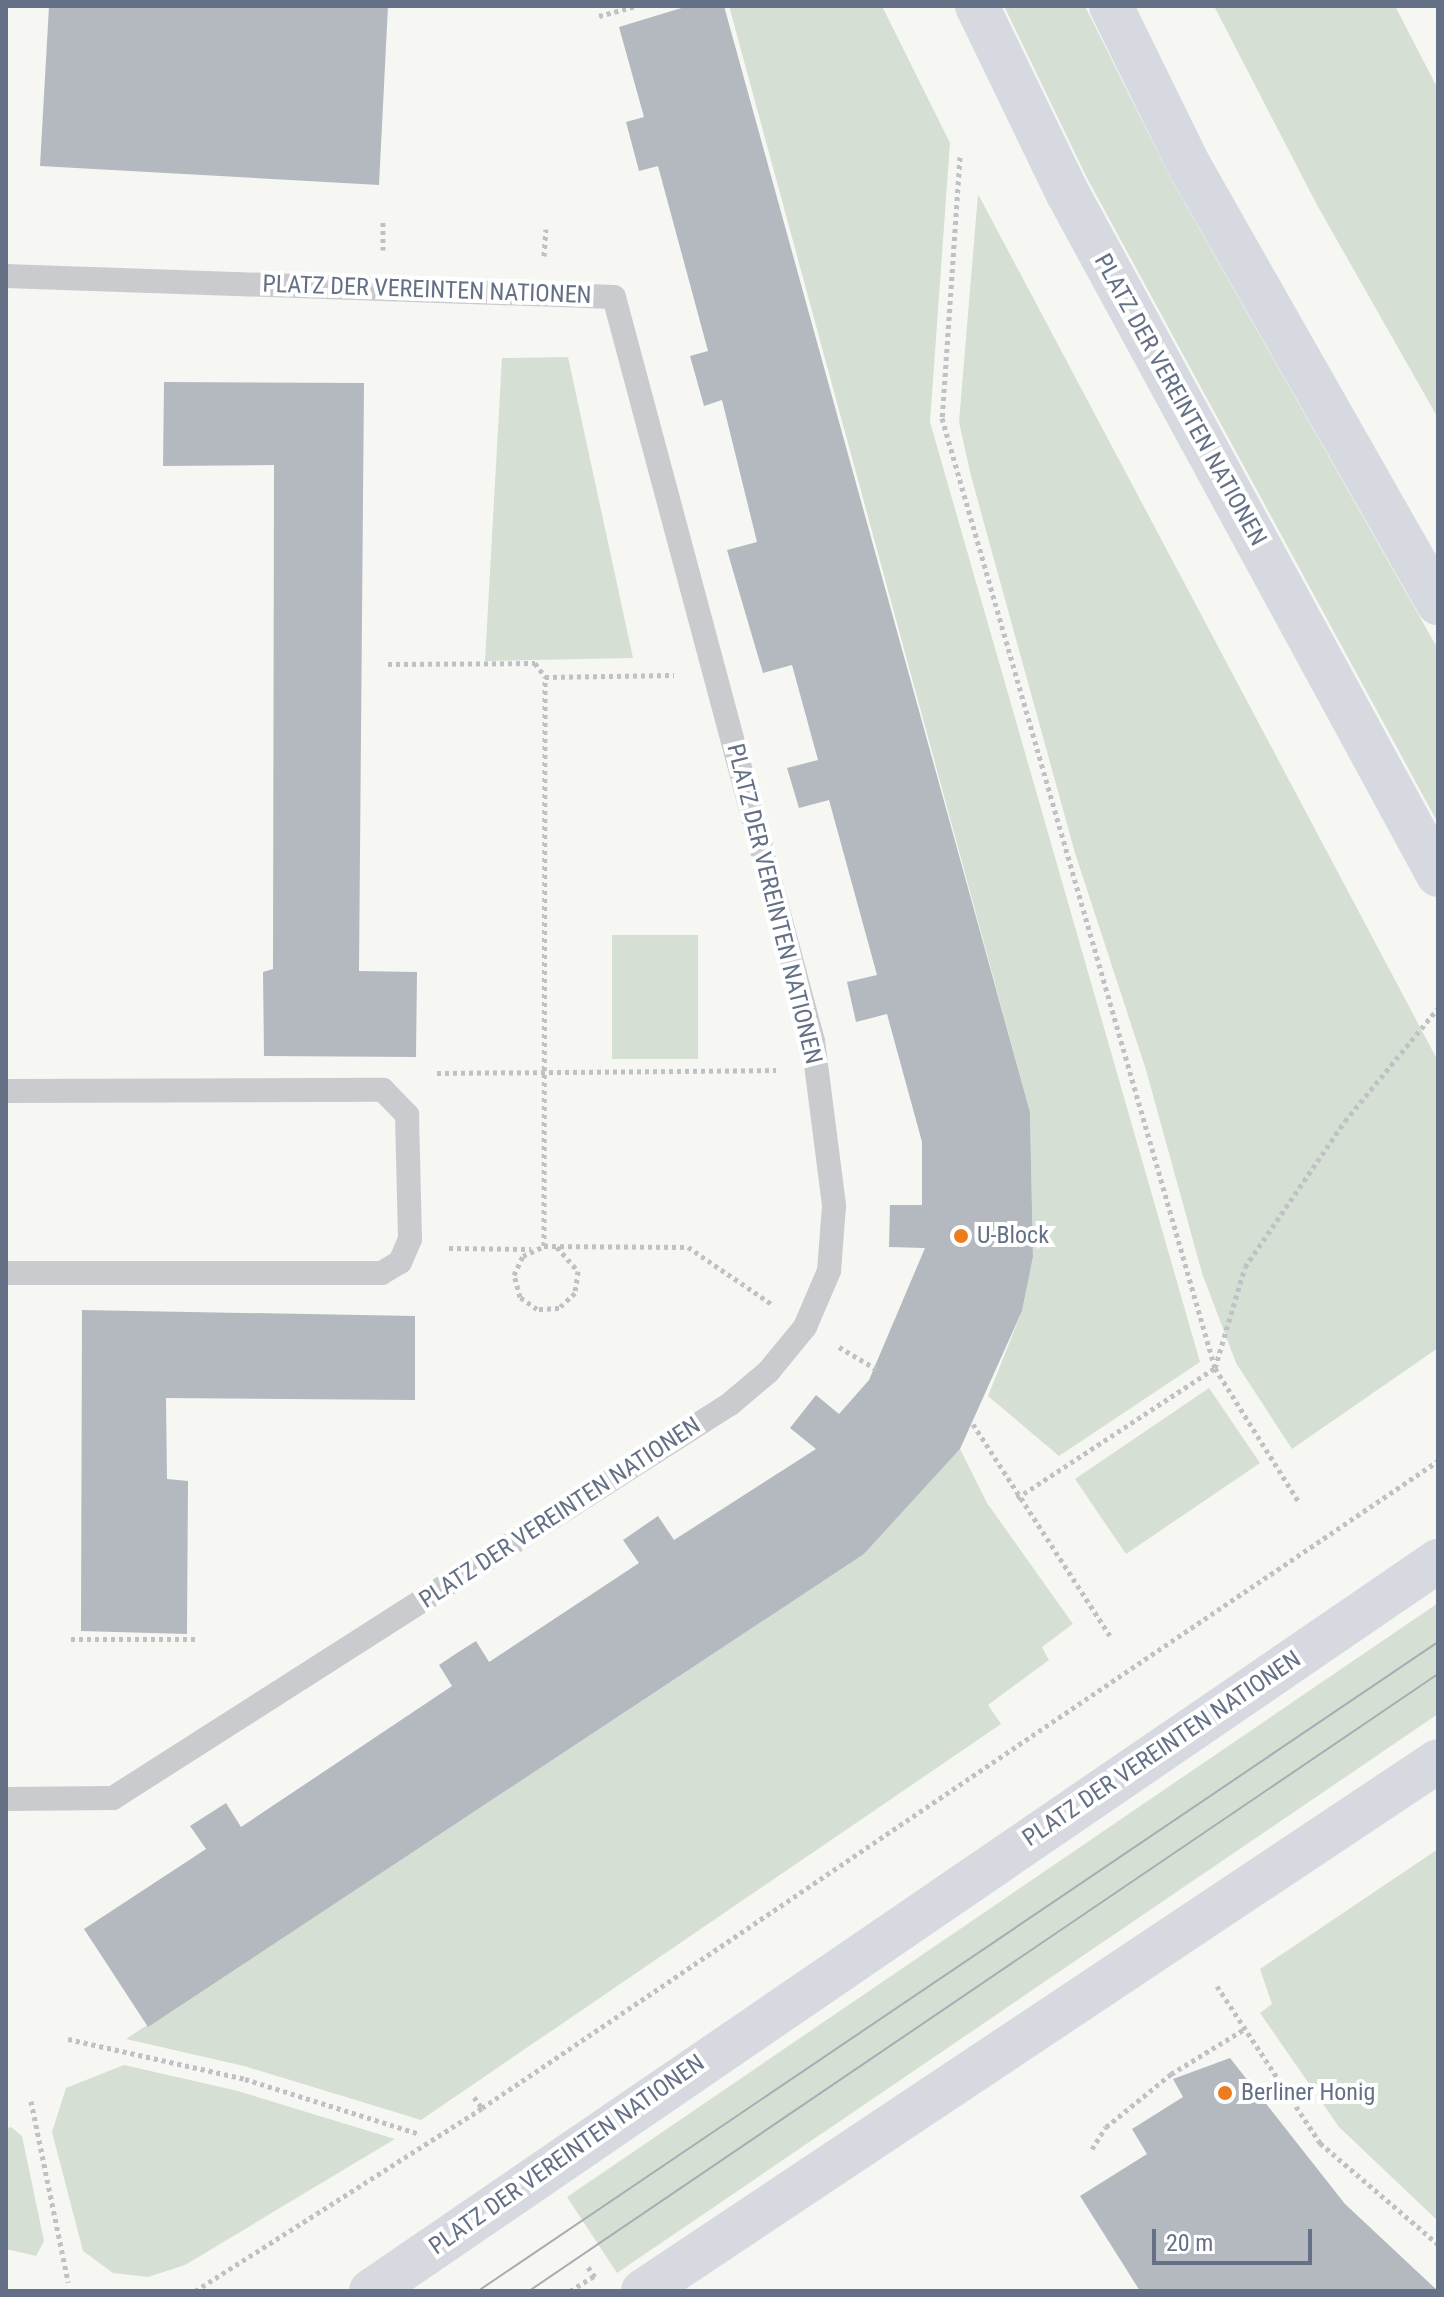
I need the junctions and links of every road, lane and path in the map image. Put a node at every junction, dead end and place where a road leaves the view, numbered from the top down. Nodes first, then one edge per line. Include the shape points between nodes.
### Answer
1 (637, 6) edge
2 (977, 6) edge
3 (1111, 6) edge
4 (599, 16) dead end
5 (960, 157) dead end
6 (6, 276) edge
7 (1438, 603) edge
8 (388, 664) dead end
9 (715, 675) junction
10 (545, 677) junction
11 (1438, 875) edge
12 (1438, 1008) edge
13 (817, 1070) junction
14 (543, 1072) junction
15 (437, 1073) dead end
16 (6, 1091) edge
17 (544, 1246) junction
18 (409, 1247) junction
19 (557, 1247) junction
20 (532, 1249) junction
21 (6, 1273) edge
22 (805, 1327) junction
23 (1215, 1368) junction
24 (973, 1424) dead end
25 (1438, 1461) edge
26 (1017, 1498) junction
27 (1300, 1504) dead end
28 (1438, 1561) edge
29 (1110, 1636) dead end
30 (71, 1639) dead end
31 (195, 1639) dead end
32 (1438, 1761) edge
33 (6, 1799) edge
34 (1217, 1986) dead end
35 (1246, 2028) junction
36 (68, 2039) dead end
37 (474, 2097) dead end
38 (31, 2101) dead end
39 (482, 2108) junction
40 (419, 2134) dead end
41 (1092, 2149) dead end
42 (1438, 2244) edge
43 (594, 2276) dead end
44 (68, 2282) dead end
45 (195, 2291) edge
46 (371, 2291) edge
47 (570, 2291) edge
48 (643, 2291) edge

1 - 4 path
2 - 11 main road, PLATZ DER VEREINTEN NATIONEN via 1068,194
3 - 7 main road via 1190,167
5 - 23 path via 942,418
6 - 9 lane, PLATZ DER VEREINTEN NATIONEN via 614,297
8 - 10 path via 535,663
9 - 10 path
9 - 13 lane, PLATZ DER VEREINTEN NATIONEN
10 - 14 path
12 - 23 path via 1345,1121 1245,1267
13 - 14 path
13 - 22 lane, PLATZ DER VEREINTEN NATIONEN via 834,1206 829,1271
14 - 15 path
14 - 17 path
16 - 18 lane via 383,1090 407,1115
17 - 19 path
17 - 20 path
18 - 20 path
18 - 21 lane via 394,1268 382,1273
19 - 20 path via 573,1261 578,1282 568,1301 548,1310 528,1304 515,1286 516,1265
19 - 22 path via 688,1247
22 - 33 lane, PLATZ DER VEREINTEN NATIONEN via 768,1372 730,1404 167,1768 113,1798
23 - 26 path
23 - 27 path
24 - 26 path
25 - 39 path
26 - 29 path
28 - 46 main road, PLATZ DER VEREINTEN NATIONEN
30 - 31 path
32 - 48 main road
34 - 35 path
35 - 41 path via 1171,2074 1106,2127
35 - 42 path via 1320,2143
36 - 40 path via 245,2079
37 - 39 path
38 - 44 path
39 - 45 path
43 - 47 path

